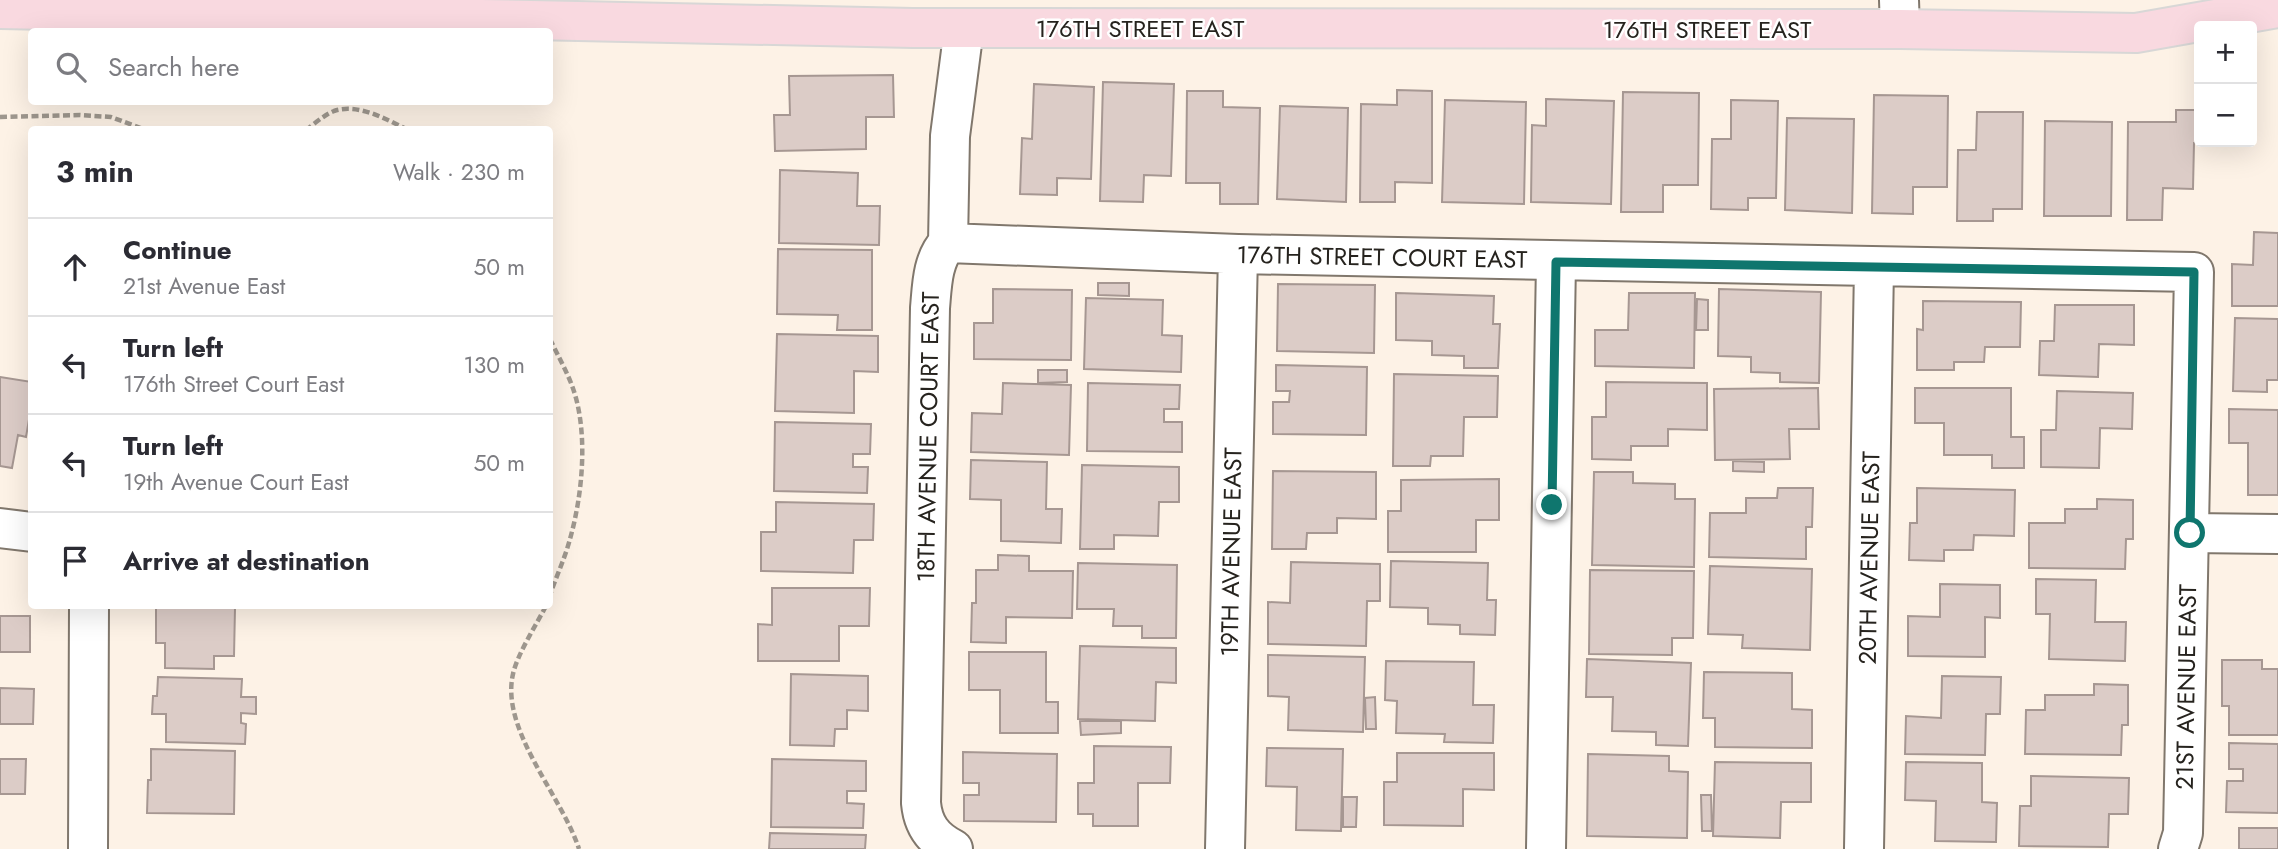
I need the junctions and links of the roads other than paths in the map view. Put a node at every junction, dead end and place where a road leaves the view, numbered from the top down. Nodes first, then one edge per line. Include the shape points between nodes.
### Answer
1 (610, 0) edge
2 (993, 0) edge
3 (2278, 8) edge
4 (0, 9) edge
5 (1899, 15) edge
6 (576, 20) junction
7 (964, 28) junction
8 (948, 243) junction
9 (1238, 254) junction
10 (1556, 262) junction
11 (1874, 267) junction
12 (2194, 272) joint
13 (0, 527) edge
14 (28, 531) edge
15 (2190, 533) junction
16 (2278, 534) edge
17 (89, 609) edge
18 (947, 846) edge
19 (88, 849) edge
20 (1225, 849) edge
21 (1546, 849) edge
22 (1864, 849) edge
23 (2178, 849) edge

1 - 6 main road
2 - 7 main road
3 - 5 main road, 176TH STREET EAST via 2136,33
4 - 6 main road, 176TH STREET EAST
5 - 7 main road, 176TH STREET EAST
6 - 7 main road, 176TH STREET EAST
7 - 8 street, 18TH AVENUE COURT EAST via 950,136
8 - 9 street, 176TH STREET COURT EAST
8 - 18 street, 18TH AVENUE COURT EAST via 940,251 932,278 930,308 921,803 922,820
9 - 10 street, 176TH STREET COURT EAST
9 - 20 street, 19TH AVENUE EAST
10 - 11 street, 176TH STREET COURT EAST
10 - 21 street
11 - 12 street, 176TH STREET COURT EAST
11 - 22 street, 20TH AVENUE EAST
12 - 15 street, 21ST AVENUE EAST
13 - 14 street
15 - 16 street
15 - 23 street, 21ST AVENUE EAST via 2183,833
17 - 19 street

